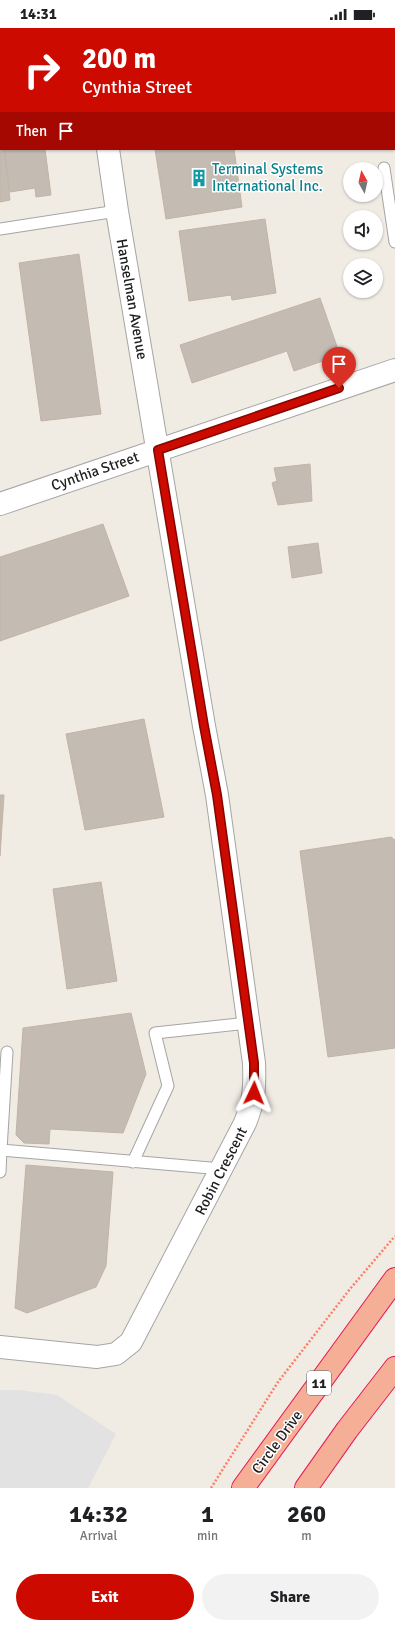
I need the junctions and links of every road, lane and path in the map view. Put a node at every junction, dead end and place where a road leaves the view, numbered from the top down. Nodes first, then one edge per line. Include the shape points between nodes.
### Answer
1 (108, 150) edge
2 (384, 168) dead end
3 (117, 211) junction
4 (0, 229) edge
5 (395, 242) edge
6 (395, 370) edge
7 (158, 450) junction
8 (0, 504) edge
9 (248, 1022) junction
10 (7, 1052) dead end
11 (1, 1150) junction
12 (134, 1162) junction
13 (222, 1169) junction
14 (0, 1172) edge
15 (395, 1236) edge
16 (395, 1279) edge
17 (0, 1347) edge
18 (395, 1368) edge
19 (211, 1488) edge
20 (243, 1488) edge
21 (306, 1488) edge

1 - 3 street, Hanselman Avenue
2 - 5 lane
3 - 4 lane
3 - 7 street, Hanselman Avenue
6 - 7 street, Cynthia Street
7 - 8 street, Cynthia Street
7 - 9 street, Robin Crescent via 217,795
9 - 12 lane via 155,1033 168,1086
9 - 13 street, Robin Crescent via 255,1083 252,1104
10 - 11 lane
11 - 12 lane
11 - 14 lane
12 - 13 lane
13 - 17 street, Robin Crescent via 131,1342 116,1354 97,1357
15 - 19 path via 278,1382
16 - 20 highway, Circle Drive / 11
18 - 21 highway

